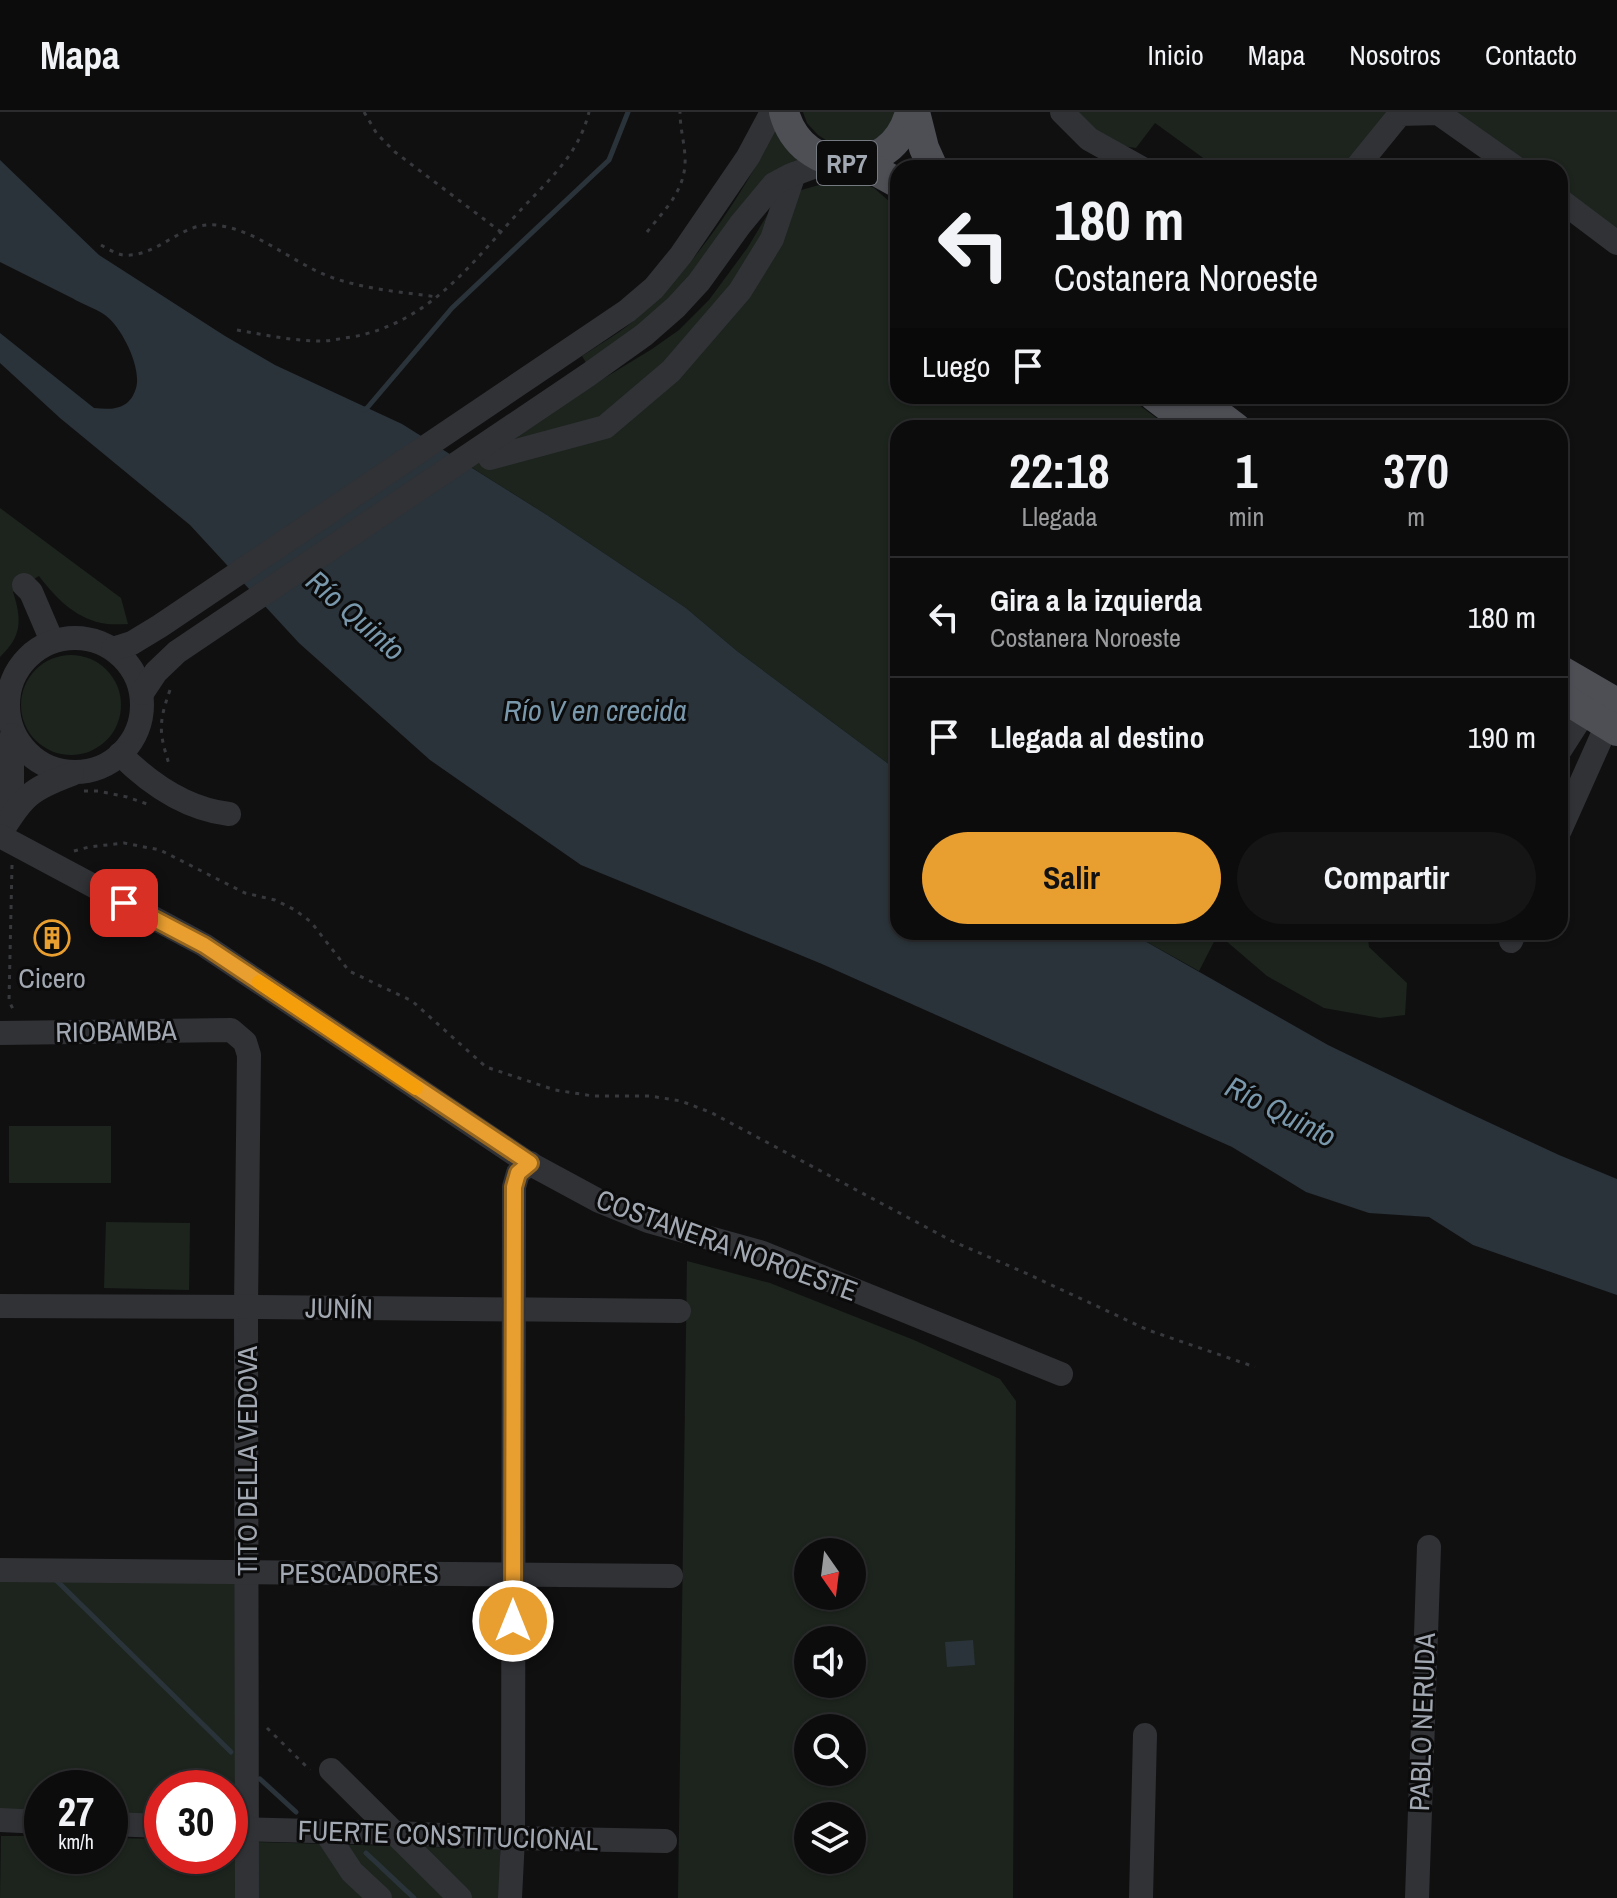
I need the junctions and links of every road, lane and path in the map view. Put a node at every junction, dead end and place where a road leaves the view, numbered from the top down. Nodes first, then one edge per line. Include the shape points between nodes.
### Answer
1 (364, 112) edge
2 (589, 112) edge
3 (680, 112) edge
4 (772, 112) edge
5 (784, 112) edge
6 (912, 112) edge
7 (1062, 112) edge
8 (929, 160) edge
9 (1127, 160) edge
10 (1363, 160) edge
11 (1505, 160) edge
12 (829, 161) junction
13 (860, 162) junction
14 (794, 174) junction
15 (890, 179) edge
16 (1568, 206) edge
17 (501, 232) junction
18 (647, 232) dead end
19 (1617, 243) edge
20 (101, 245) dead end
21 (437, 297) junction
22 (237, 330) dead end
23 (1164, 404) edge
24 (1204, 404) edge
25 (1186, 420) edge
26 (1226, 420) edge
27 (490, 458) dead end
28 (24, 585) dead end
29 (52, 641) junction
30 (113, 649) junction
31 (22, 662) junction
32 (0, 678) edge
33 (1568, 679) edge
34 (171, 685) dead end
35 (142, 693) junction
36 (1597, 713) edge
37 (12, 732) junction
38 (1568, 742) edge
39 (120, 754) junction
40 (76, 782) junction
41 (166, 792) junction
42 (1568, 805) edge
43 (229, 814) dead end
44 (0, 834) edge
45 (13, 859) dead end
46 (44, 861) junction
47 (22, 1016) dead end
48 (231, 1030) joint
49 (0, 1033) edge
50 (530, 1163) junction
51 (0, 1306) edge
52 (246, 1307) junction
53 (513, 1310) junction
54 (679, 1311) dead end
55 (1255, 1367) dead end
56 (1061, 1374) dead end
57 (1429, 1547) dead end
58 (0, 1570) edge
59 (248, 1572) junction
60 (513, 1574) junction
61 (671, 1576) dead end
62 (1145, 1735) dead end
63 (240, 1770) edge
64 (331, 1770) dead end
65 (0, 1820) edge
66 (24, 1821) edge
67 (248, 1829) edge
68 (325, 1831) junction
69 (394, 1833) junction
70 (513, 1838) junction
71 (665, 1841) dead end
72 (244, 1874) edge
73 (374, 1895) edge
74 (247, 1898) edge
75 (460, 1898) edge
76 (510, 1898) edge
77 (1141, 1898) edge
78 (1417, 1898) edge

1 - 17 path via 395,152
2 - 17 path via 572,154
3 - 18 path via 685,175 677,195
4 - 30 street via 681,255 627,311 160,626
5 - 12 main road, RP7 via 793,135
6 - 8 main road, RP7
6 - 13 main road, RP7 via 896,141
7 - 9 street via 1089,139
10 - 11 street via 1400,114 1438,113
12 - 13 main road, RP7
12 - 14 street
13 - 15 main road, RP7
14 - 27 street via 772,239 740,291 671,371 605,427
14 - 35 street via 774,184 699,282 644,335 177,652
16 - 19 street
17 - 21 path
20 - 21 path via 121,255 141,253 189,229 213,224 242,231 347,283
21 - 22 path via 375,333 326,341
23 - 25 main road
24 - 26 main road
28 - 29 street
29 - 30 street via 84,639
29 - 31 street
30 - 35 street
31 - 32 street
31 - 37 street via 8,700
33 - 36 main road
34 - 41 path via 160,726 173,774
35 - 39 street via 140,724
36 - 38 street
36 - 42 street
37 - 40 street via 31,758
37 - 44 street via 12,788
39 - 40 street
39 - 41 street
40 - 41 path via 142,803 158,804
40 - 44 street via 46,784 29,793
41 - 43 street via 211,812
44 - 46 street, COSTANERA NOROESTE
45 - 47 path via 9,1001
46 - 50 street, COSTANERA NOROESTE via 204,945
46 - 55 path via 124,843 160,850 245,893 295,910 311,922 349,971 412,1001 486,1067 555,1090 650,1096 702,1109 975,1252 1148,1330
48 - 49 street, RIOBAMBA
48 - 52 street, TITO DELLA VEDOVA via 245,1042 249,1055
50 - 53 street via 518,1173 514,1187
50 - 56 street, COSTANERA NOROESTE via 648,1221 763,1253
51 - 52 street, JUNÍN
52 - 53 street, JUNÍN
52 - 59 street, TITO DELLA VEDOVA
53 - 54 street, JUNÍN
53 - 60 street
57 - 78 street, PABLO NERUDA
58 - 59 street, PESCADORES
59 - 60 street, PESCADORES
59 - 63 street, TITO DELLA VEDOVA
60 - 61 street, PESCADORES
60 - 70 street
62 - 77 street
64 - 69 street
65 - 66 street
67 - 68 street, FUERTE CONSTITUCIONAL
68 - 69 street, FUERTE CONSTITUCIONAL
68 - 73 street
69 - 70 street, FUERTE CONSTITUCIONAL
69 - 75 street
70 - 71 street, FUERTE CONSTITUCIONAL
70 - 76 street
72 - 74 street, TITO DELLA VEDOVA

